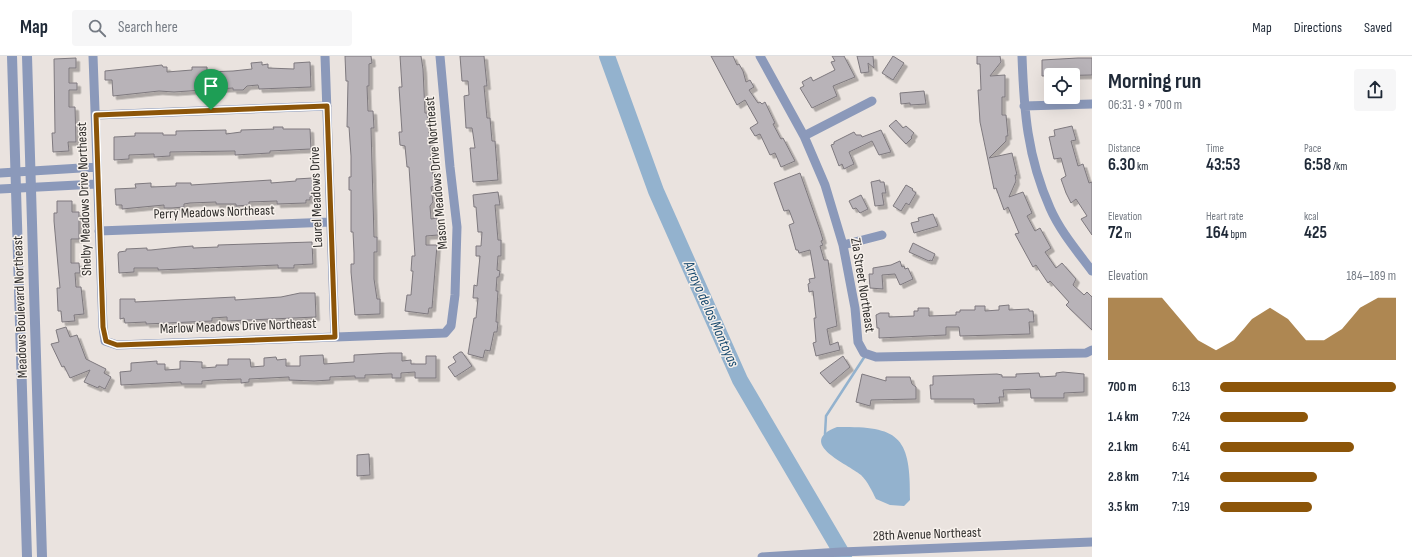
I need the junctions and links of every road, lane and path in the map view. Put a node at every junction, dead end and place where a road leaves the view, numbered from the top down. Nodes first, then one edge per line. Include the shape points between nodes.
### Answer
1 (12, 56) edge
2 (27, 56) edge
3 (93, 56) edge
4 (325, 56) edge
5 (440, 56) edge
6 (760, 56) edge
7 (1022, 56) edge
8 (872, 101) dead end
9 (1092, 104) edge
10 (327, 106) junction
11 (1024, 106) junction
12 (96, 115) junction
13 (804, 136) junction
14 (97, 167) junction
15 (30, 172) junction
16 (0, 173) edge
17 (15, 173) junction
18 (97, 184) junction
19 (14, 188) junction
20 (31, 188) junction
21 (0, 189) edge
22 (331, 222) junction
23 (99, 230) junction
24 (882, 235) dead end
25 (843, 245) junction
26 (1092, 271) edge
27 (445, 333) joint
28 (335, 337) junction
29 (106, 341) joint
30 (1092, 350) edge
31 (1092, 542) edge
32 (27, 557) edge
33 (42, 557) edge
34 (762, 557) edge

1 - 17 street, Meadows Boulevard Northeast
2 - 15 street, Meadows Boulevard Northeast
3 - 12 street, Shelby Meadows Drive Northeast
4 - 10 street, Laurel Meadows Drive
5 - 27 street, Mason Meadows Drive Northeast via 458,227 455,295 450,326
6 - 13 street, Zia Street Northeast
7 - 11 street
8 - 13 street
9 - 11 street
10 - 12 street
10 - 22 street, Laurel Meadows Drive
11 - 26 street via 1034,165 1050,209 1067,238
12 - 14 street, Shelby Meadows Drive Northeast
13 - 25 street, Zia Street Northeast via 826,185
14 - 15 street
14 - 18 street, Shelby Meadows Drive Northeast
15 - 17 street
15 - 20 street, Meadows Boulevard Northeast
16 - 17 street
17 - 19 street, Meadows Boulevard Northeast
18 - 20 street
18 - 23 street, Shelby Meadows Drive Northeast
19 - 20 street
19 - 21 street
19 - 32 street, Meadows Boulevard Northeast
20 - 33 street, Meadows Boulevard Northeast
22 - 23 street, Perry Meadows Northeast
22 - 28 street, Laurel Meadows Drive
23 - 29 street, Shelby Meadows Drive Northeast via 103,327
24 - 25 street
25 - 30 street, Zia Street Northeast via 855,308 858,342 864,353 869,356
27 - 28 street, Marlow Meadows Drive Northeast
28 - 29 street, Marlow Meadows Drive Northeast via 117,345
31 - 34 street, 28th Avenue Northeast

